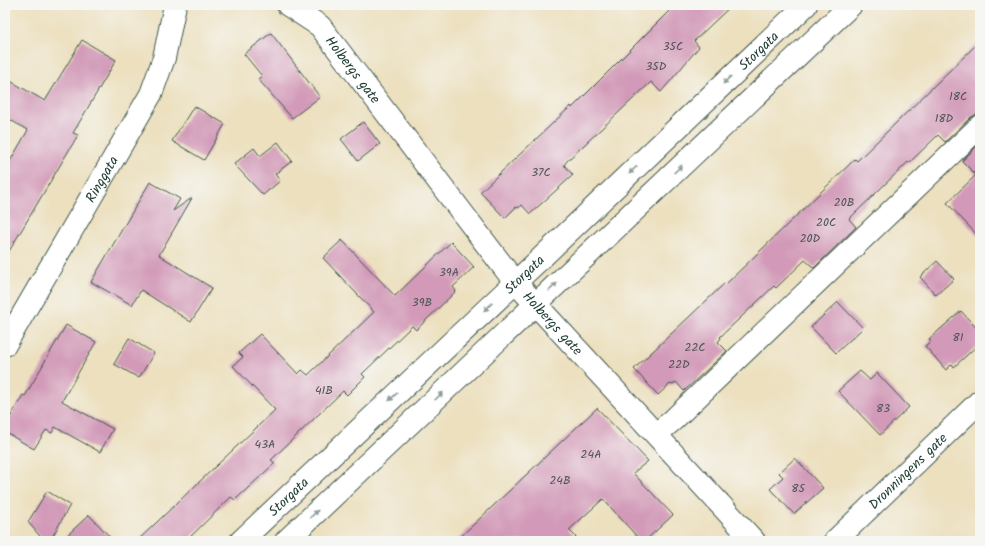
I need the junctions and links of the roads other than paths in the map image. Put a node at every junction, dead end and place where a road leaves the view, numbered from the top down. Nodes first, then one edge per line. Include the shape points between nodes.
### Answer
1 (175, 5) edge
2 (288, 5) edge
3 (806, 5) edge
4 (851, 5) edge
5 (980, 126) edge
6 (515, 282) junction
7 (536, 304) junction
8 (5, 345) edge
9 (980, 401) edge
10 (656, 434) junction
11 (241, 541) edge
12 (286, 541) edge
13 (754, 541) edge
14 (835, 541) edge

1 - 8 street, Ringgata via 164,58 151,94
2 - 6 street, Holbergs gate via 320,26
3 -> 6 street, Storgata
7 -> 4 street
5 - 10 street
6 - 7 street, Holbergs gate
6 -> 11 street, Storgata
7 - 10 street, Holbergs gate
12 -> 7 street
9 - 14 street, Dronningens gate
10 - 13 street, Holbergs gate

